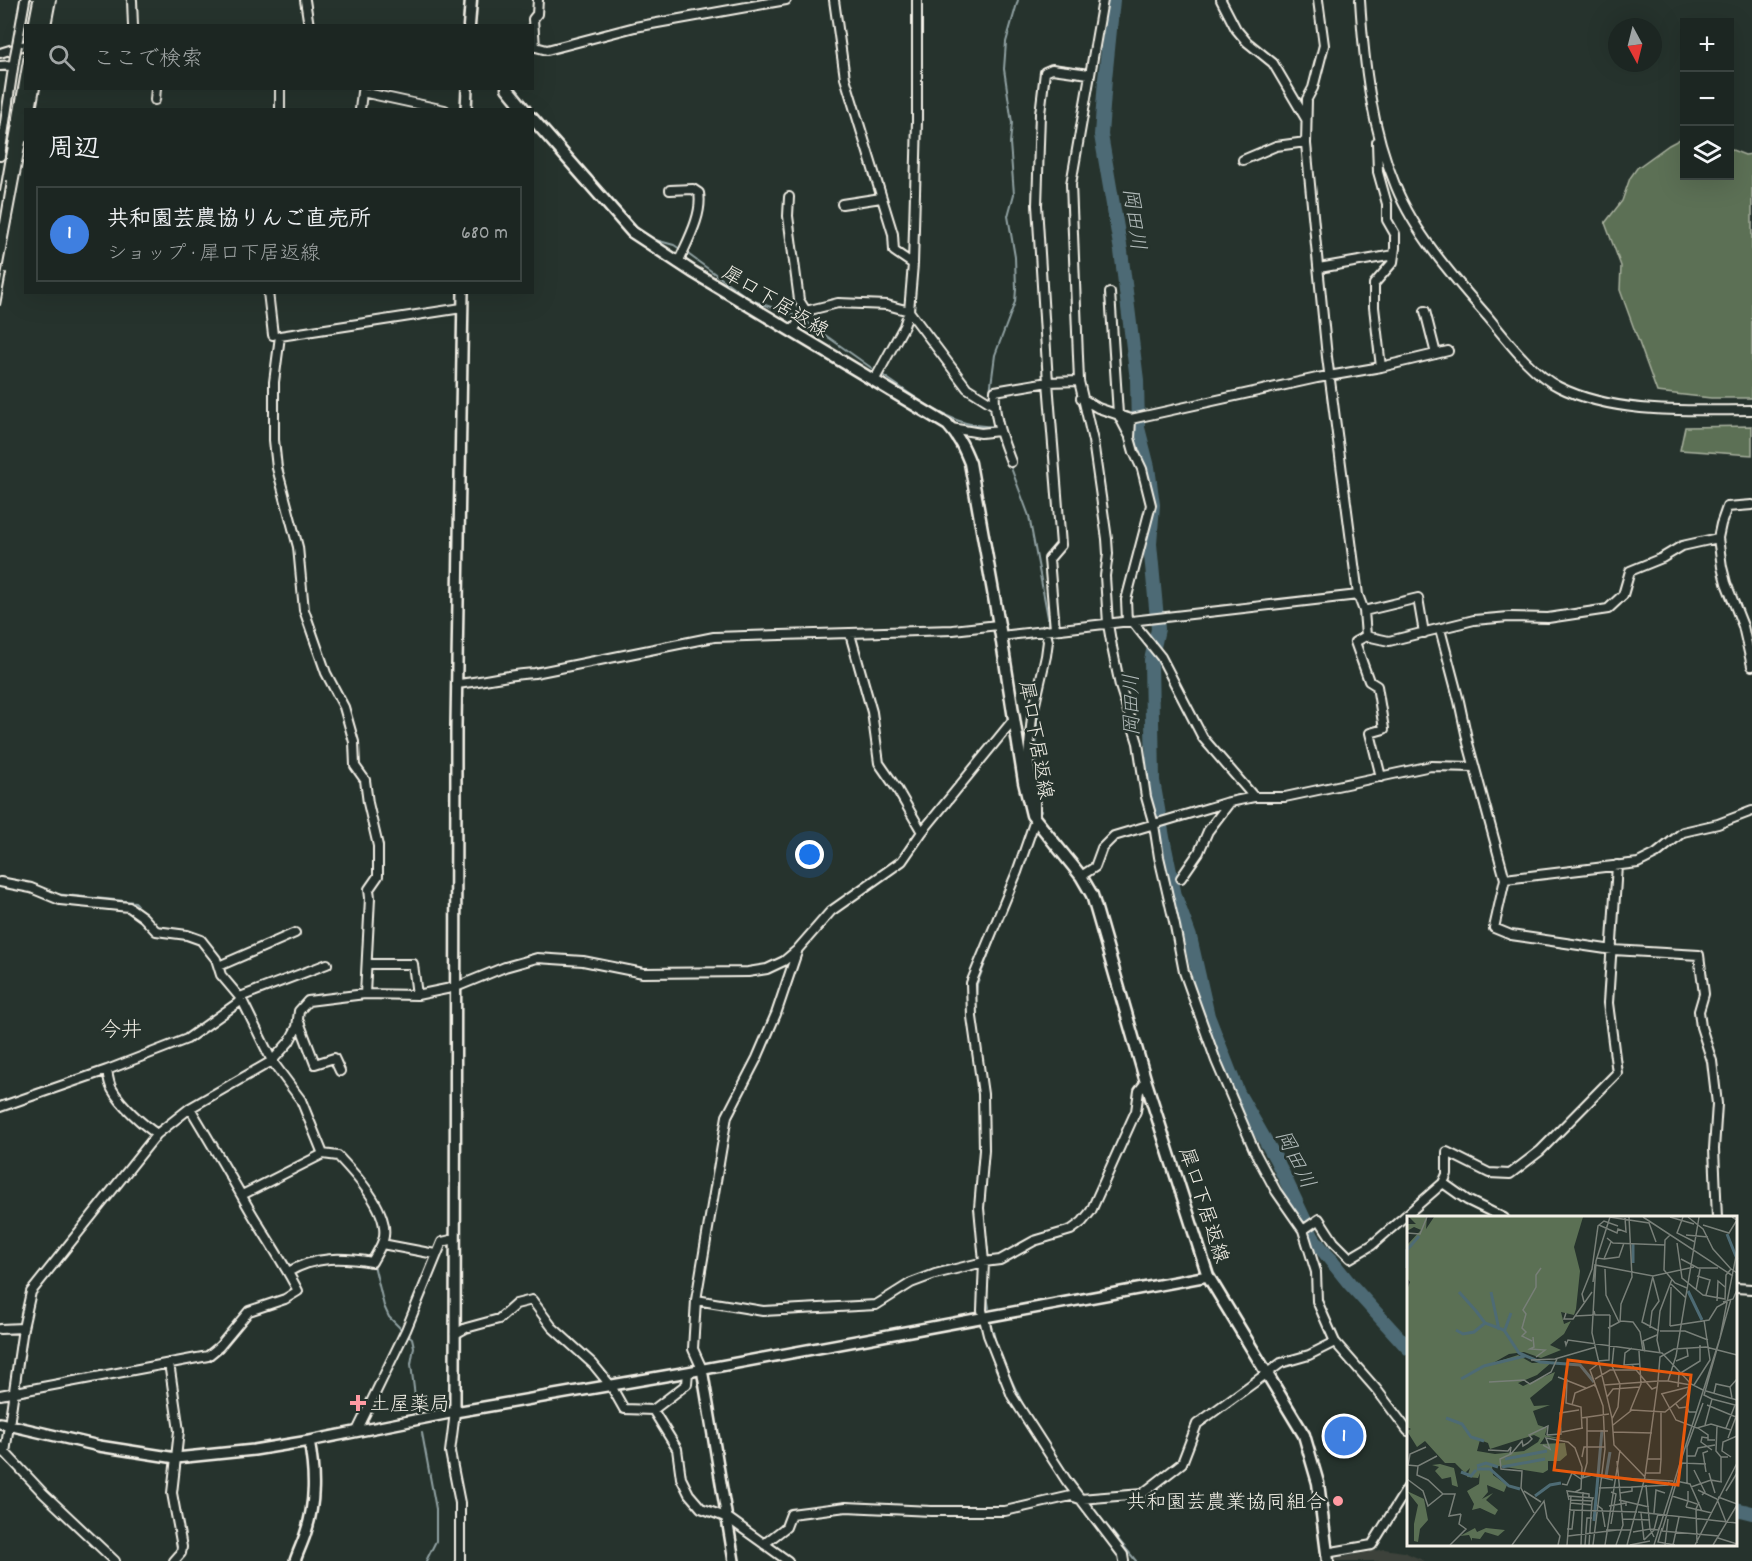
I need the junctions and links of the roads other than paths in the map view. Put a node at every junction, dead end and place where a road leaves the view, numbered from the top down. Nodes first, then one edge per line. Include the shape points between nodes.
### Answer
1 (25, 0) edge
2 (132, 0) edge
3 (305, 0) edge
4 (471, 0) edge
5 (538, 0) edge
6 (786, 0) edge
7 (834, 0) edge
8 (917, 0) edge
9 (1103, 0) edge
10 (1221, 0) edge
11 (1318, 0) edge
12 (1360, 0) edge
13 (133, 24) edge
14 (309, 24) edge
15 (469, 24) edge
16 (533, 24) edge
17 (20, 44) edge
18 (534, 46) edge
19 (0, 47) edge
20 (0, 53) edge
21 (13, 65) junction
22 (0, 66) edge
23 (1089, 74) junction
24 (156, 90) edge
25 (279, 90) edge
26 (466, 90) edge
27 (509, 90) edge
28 (156, 100) dead end
29 (406, 106) edge
30 (280, 108) edge
31 (360, 108) edge
32 (426, 108) edge
33 (466, 108) edge
34 (523, 108) edge
35 (534, 120) edge
36 (1306, 120) junction
37 (1377, 132) junction
38 (1306, 142) junction
39 (0, 156) edge
40 (1243, 160) dead end
41 (670, 190) dead end
42 (789, 197) dead end
43 (881, 198) junction
44 (842, 204) dead end
45 (1394, 255) junction
46 (678, 263) junction
47 (913, 264) junction
48 (1318, 268) junction
49 (1110, 293) dead end
50 (268, 294) edge
51 (463, 294) edge
52 (462, 308) junction
53 (806, 311) junction
54 (909, 311) junction
55 (1425, 311) dead end
56 (792, 332) junction
57 (273, 335) dead end
58 (1448, 351) dead end
59 (1436, 354) junction
60 (1382, 366) junction
61 (1330, 376) junction
62 (874, 381) junction
63 (1079, 381) junction
64 (1048, 382) junction
65 (1082, 398) junction
66 (990, 403) junction
67 (1752, 410) edge
68 (1118, 414) junction
69 (1131, 419) junction
70 (951, 428) junction
71 (995, 431) junction
72 (1130, 438) junction
73 (1011, 462) dead end
74 (1752, 505) edge
75 (1718, 538) junction
76 (1358, 595) junction
77 (1364, 611) junction
78 (1129, 621) junction
79 (1108, 624) junction
80 (1055, 629) junction
81 (1045, 630) junction
82 (1440, 630) junction
83 (999, 631) junction
84 (1424, 633) junction
85 (850, 634) junction
86 (1366, 636) junction
87 (1752, 666) edge
88 (456, 684) junction
89 (1014, 719) junction
90 (1474, 767) junction
91 (1381, 777) junction
92 (1254, 797) junction
93 (1230, 802) junction
94 (1752, 811) edge
95 (1035, 820) junction
96 (1154, 825) junction
97 (922, 832) junction
98 (1617, 865) junction
99 (1081, 876) junction
100 (1181, 878) dead end
101 (1505, 879) junction
102 (0, 882) edge
103 (295, 933) dead end
104 (797, 950) junction
105 (1613, 950) junction
106 (367, 963) junction
107 (327, 964) dead end
108 (219, 966) junction
109 (456, 987) junction
110 (365, 994) junction
111 (417, 995) junction
112 (241, 998) junction
113 (298, 1022) junction
114 (272, 1061) junction
115 (107, 1070) junction
116 (340, 1071) dead end
117 (1146, 1082) junction
118 (0, 1107) edge
119 (190, 1108) junction
120 (158, 1134) junction
121 (323, 1154) junction
122 (1443, 1183) junction
123 (242, 1195) junction
124 (1500, 1216) edge
125 (1717, 1216) edge
126 (1303, 1230) junction
127 (455, 1239) junction
128 (382, 1244) junction
129 (435, 1254) junction
130 (987, 1261) junction
131 (288, 1272) junction
132 (1208, 1276) junction
133 (1737, 1288) edge
134 (1752, 1289) edge
135 (696, 1300) junction
136 (983, 1317) junction
137 (23, 1328) junction
138 (0, 1329) edge
139 (455, 1334) junction
140 (1335, 1342) junction
141 (169, 1363) junction
142 (702, 1369) junction
143 (688, 1372) junction
144 (1266, 1372) junction
145 (611, 1386) junction
146 (15, 1392) junction
147 (0, 1395) edge
148 (653, 1410) junction
149 (455, 1412) junction
150 (5, 1424) edge
151 (1407, 1430) edge
152 (357, 1431) junction
153 (309, 1441) junction
154 (3, 1450) edge
155 (176, 1458) junction
156 (1407, 1489) edge
157 (1080, 1499) junction
158 (728, 1518) junction
159 (764, 1544) junction
160 (1327, 1557) edge
161 (1126, 1559) edge
162 (115, 1561) edge
163 (174, 1561) edge
164 (295, 1561) edge
165 (460, 1561) edge
166 (734, 1561) edge
167 (788, 1561) edge

1 - 17 street
2 - 13 street
3 - 14 street
4 - 15 main road
5 - 16 street
6 - 18 street via 635,27 547,50
7 - 43 street via 845,78
8 - 47 street
9 - 23 street
10 - 36 street via 1236,29 1273,63
11 - 36 street via 1324,45 1307,99
12 - 37 street via 1366,78
17 - 19 street
17 - 20 street
17 - 21 street, bridge
21 - 22 street
21 - 39 street
23 - 63 street via 1071,184
23 - 64 street via 1052,69 1045,72 1037,205
24 - 28 street
25 - 30 street
26 - 33 street
27 - 34 main road
29 - 31 street via 362,92
29 - 32 street
35 - 46 main road, 犀口下居返線 via 632,232
36 - 38 street
37 - 45 street via 1378,172 1388,204 1387,220 1395,234
37 - 67 street via 1396,188 1421,231 1469,295 1542,377 1558,387 1610,403
38 - 40 street via 1276,146
38 - 48 street
41 - 46 street via 693,189 700,200
42 - 53 street via 798,300
43 - 44 street
43 - 47 street via 894,250
45 - 48 street
45 - 60 street via 1389,269 1374,284
46 - 56 main road, 犀口下居返線
47 - 54 street
48 - 61 street
49 - 68 street
50 - 57 street
51 - 52 street
52 - 88 street
52 - 106 street via 280,336 274,382 274,440 277,468 298,547 304,610 326,673 344,707 354,742 355,766 365,780 378,846 378,876 369,889
53 - 54 street via 838,303 887,305
53 - 56 street
54 - 62 street
54 - 66 street via 967,388
55 - 59 street
56 - 62 main road, 犀口下居返線
58 - 59 street
59 - 60 street
60 - 61 street
61 - 69 street
61 - 76 street
62 - 70 main road, 犀口下居返線
63 - 64 street
63 - 65 street
64 - 66 street via 995,391
64 - 80 street via 1061,545 1049,559
65 - 68 street
65 - 79 street via 1093,441 1107,539
66 - 71 street
68 - 69 street
68 - 72 street
69 - 72 street
70 - 71 street
70 - 83 main road, 犀口下居返線 via 970,463
71 - 73 street
72 - 78 street via 1143,469 1151,505 1126,600
74 - 75 street via 1727,507
75 - 82 street via 1682,546 1630,571 1623,595 1608,609 1548,618 1474,620
75 - 87 street via 1726,583 1743,626
76 - 77 street
76 - 78 street
77 - 84 street via 1418,598
77 - 86 street
78 - 79 street
78 - 92 street via 1161,657 1203,738
79 - 80 street
79 - 96 street
80 - 81 street
81 - 83 street
81 - 95 street via 1046,656 1028,756
82 - 84 street
82 - 90 street
83 - 85 street
83 - 89 main road, 犀口下居返線
84 - 86 street via 1389,641
85 - 88 street via 714,637 535,673
85 - 97 street via 872,712 879,763
86 - 91 street via 1355,642 1369,681 1377,686 1383,729 1370,733
88 - 109 street
89 - 95 main road, 犀口下居返線 via 1024,782
89 - 97 street
90 - 91 street via 1431,766
90 - 101 street
91 - 92 street via 1285,797
92 - 93 street
93 - 96 street
93 - 100 street
94 - 98 street via 1683,832 1638,863
95 - 99 main road, 犀口下居返線
95 - 130 street via 971,983 983,1094 979,1208
96 - 99 street via 1114,837 1102,848 1095,867
96 - 126 street via 1184,972 1216,1061 1255,1152
97 - 104 street via 902,861 831,911
98 - 101 street
98 - 105 street
99 - 117 main road, 犀口下居返線 via 1092,895
101 - 105 street via 1494,928 1510,935
102 - 108 street via 31,888 60,900 129,907 156,931 201,940
103 - 108 street
104 - 109 street via 784,961 748,972 644,972 537,958
104 - 135 street via 776,1014 727,1116
105 - 122 street via 1608,1003 1617,1073 1540,1151 1510,1174 1490,1173 1447,1152
105 - 125 street via 1699,955 1704,994 1700,1019 1712,1061 1718,1104 1714,1149
106 - 110 street
106 - 111 street via 413,964
107 - 112 street
108 - 112 street via 221,975
109 - 111 street
109 - 127 street
110 - 111 street
110 - 113 street via 308,1001 298,1011
112 - 114 street
112 - 115 street via 187,1039
113 - 114 street via 289,1042
113 - 116 street via 315,1064 334,1058
114 - 119 street
114 - 121 street via 301,1100
115 - 118 street
115 - 120 street via 111,1088 118,1097 146,1127
117 - 130 street via 1100,1192 1082,1222 1000,1260
117 - 132 main road, 犀口下居返線
119 - 120 street
119 - 123 street
120 - 137 street via 31,1292
121 - 123 street
121 - 128 street via 338,1156 363,1182 379,1211 385,1234
122 - 124 street
122 - 126 street via 1372,1245 1350,1258 1319,1219
123 - 131 street
126 - 140 street via 1316,1272 1317,1301
127 - 129 street via 442,1242
127 - 139 street
128 - 129 street
128 - 131 street via 372,1262 342,1258 304,1263
129 - 152 street via 405,1332
130 - 135 street via 912,1283 876,1305 763,1311
130 - 136 street
131 - 141 street via 298,1292 249,1311 208,1356
132 - 136 street
132 - 144 main road, 犀口下居返線
133 - 134 street
135 - 142 street via 693,1349
136 - 142 street
136 - 157 street via 1012,1396
137 - 138 street
137 - 146 street
139 - 145 street via 499,1319 516,1304 531,1300 552,1327
139 - 149 street
140 - 144 street
140 - 151 street
141 - 146 street
141 - 155 street via 179,1431
142 - 143 street
142 - 158 street
143 - 145 street
143 - 148 street via 687,1384
144 - 157 street via 1197,1424 1182,1463 1142,1494
144 - 160 main road, 犀口下居返線 via 1304,1436 1318,1483
145 - 148 street via 624,1409
145 - 149 street
146 - 147 street
146 - 150 street
148 - 158 street via 677,1449 681,1478 689,1494 701,1508
149 - 152 street
149 - 165 street via 450,1452 460,1503
150 - 154 street
150 - 155 street via 99,1446
152 - 153 street
153 - 155 street
153 - 164 street via 314,1469 313,1500
154 - 162 street
155 - 163 street via 172,1492 182,1547
156 - 160 street via 1372,1545
157 - 159 street via 1071,1496 1005,1511 846,1507 791,1514 786,1527
157 - 161 street
158 - 159 street
158 - 166 street
159 - 167 street

